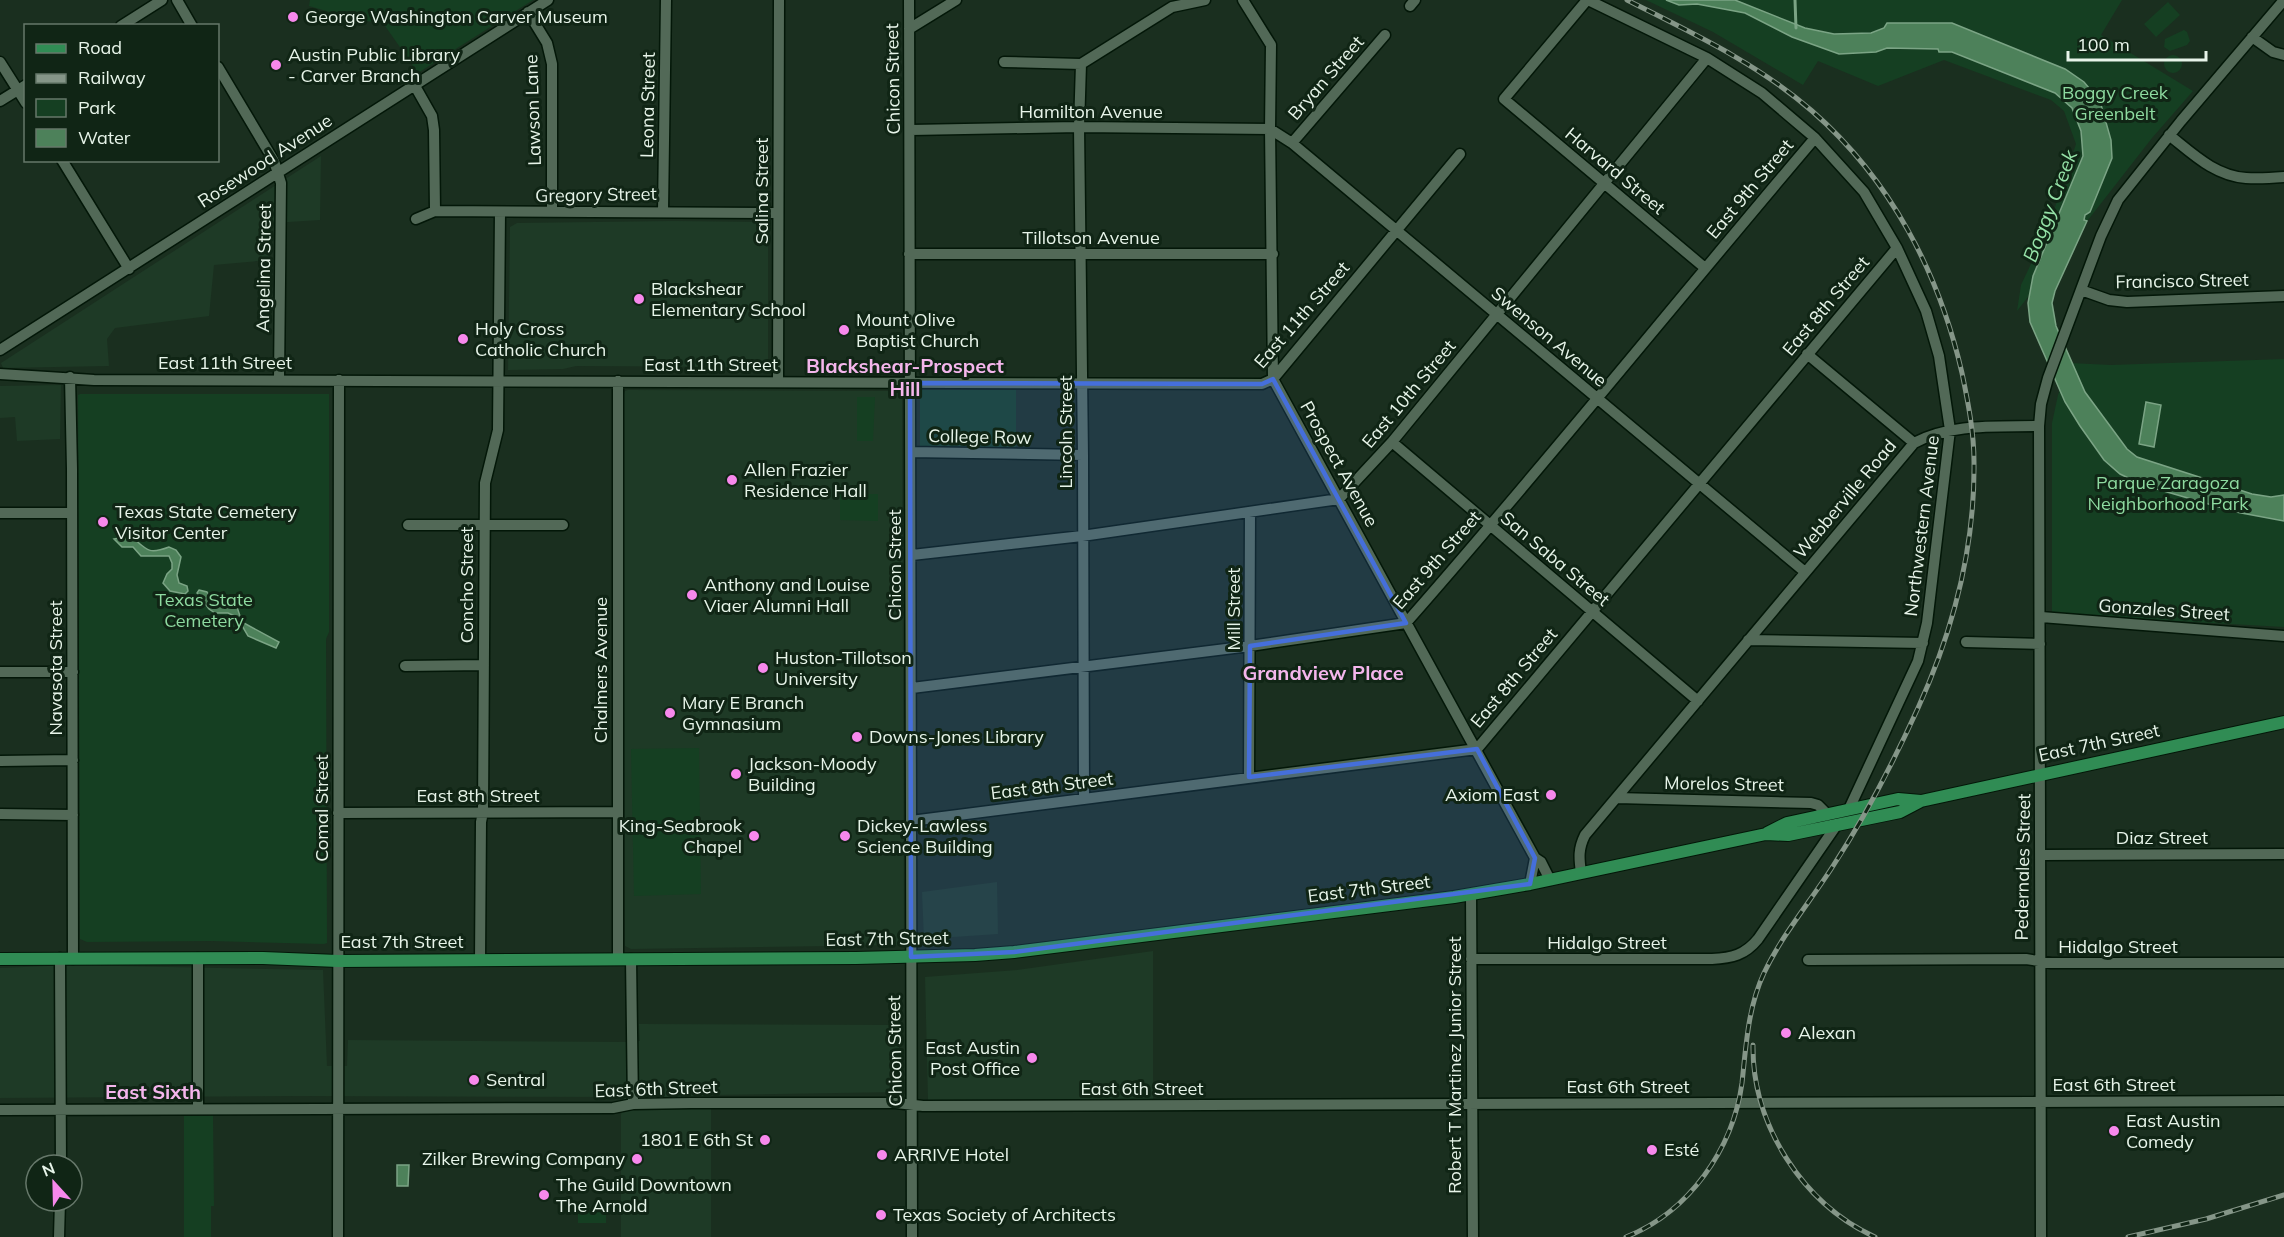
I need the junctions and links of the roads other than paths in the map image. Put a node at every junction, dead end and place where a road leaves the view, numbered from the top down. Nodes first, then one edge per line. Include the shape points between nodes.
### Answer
1 (162, 0) edge
2 (177, 0) edge
3 (548, 0) edge
4 (666, 0) edge
5 (778, 0) edge
6 (909, 0) edge
7 (956, 0) edge
8 (1205, 0) edge
9 (1243, 0) edge
10 (1588, 0) edge
11 (2284, 0) edge
12 (528, 12) junction
13 (124, 24) edge
14 (191, 24) edge
15 (909, 29) junction
16 (1385, 36) dead end
17 (2252, 37) junction
18 (2284, 55) edge
19 (1707, 58) junction
20 (0, 62) edge
21 (1004, 62) dead end
22 (1081, 64) junction
23 (219, 69) edge
24 (415, 86) junction
25 (21, 88) edge
26 (0, 101) edge
27 (1078, 127) junction
28 (1270, 129) junction
29 (911, 130) junction
30 (2169, 135) junction
31 (1815, 138) junction
32 (1293, 143) junction
33 (1460, 154) dead end
34 (63, 162) edge
35 (278, 172) junction
36 (2284, 177) edge
37 (1604, 184) junction
38 (435, 211) junction
39 (663, 211) junction
40 (500, 212) junction
41 (552, 212) junction
42 (778, 213) junction
43 (416, 219) dead end
44 (1396, 230) junction
45 (1897, 248) junction
46 (909, 254) junction
47 (1081, 254) junction
48 (1273, 254) junction
49 (1705, 268) junction
50 (129, 269) junction
51 (2081, 290) junction
52 (2284, 296) edge
53 (1498, 313) junction
54 (0, 350) edge
55 (1808, 354) junction
56 (0, 374) edge
57 (70, 377) junction
58 (279, 379) junction
59 (1273, 379) junction
60 (339, 380) junction
61 (499, 381) junction
62 (618, 381) junction
63 (778, 382) junction
64 (910, 383) junction
65 (1082, 383) junction
66 (1598, 399) junction
67 (2039, 426) junction
68 (1950, 430) junction
69 (1392, 442) junction
70 (1914, 443) junction
71 (911, 452) junction
72 (1083, 455) junction
73 (1699, 482) junction
74 (1339, 499) junction
75 (1250, 512) junction
76 (0, 513) edge
77 (72, 513) junction
78 (408, 525) dead end
79 (484, 525) junction
80 (563, 525) dead end
81 (1490, 526) junction
82 (1082, 536) junction
83 (912, 555) junction
84 (1805, 572) junction
85 (1591, 611) junction
86 (2040, 617) junction
87 (1406, 623) junction
88 (2284, 636) edge
89 (1748, 640) junction
90 (1966, 642) dead end
91 (1923, 643) junction
92 (2040, 644) junction
93 (1250, 646) junction
94 (484, 665) junction
95 (405, 666) dead end
96 (1082, 668) junction
97 (0, 672) edge
98 (73, 672) junction
99 (912, 688) junction
100 (1698, 701) junction
101 (2284, 722) edge
102 (1477, 748) junction
103 (73, 760) junction
104 (0, 761) edge
105 (2041, 774) junction
106 (1250, 777) junction
107 (1617, 798) junction
108 (1084, 799) junction
109 (1921, 801) junction
110 (1849, 809) junction
111 (483, 812) junction
112 (618, 812) junction
113 (338, 813) junction
114 (0, 814) edge
115 (74, 814) junction
116 (1827, 814) junction
117 (911, 821) junction
118 (1836, 826) junction
119 (1766, 834) junction
120 (2040, 855) junction
121 (2284, 855) edge
122 (1536, 858) junction
123 (1581, 873) junction
124 (1550, 880) junction
125 (1530, 884) junction
126 (1471, 894) junction
127 (910, 957) junction
128 (66, 958) junction
129 (198, 958) junction
130 (0, 959) edge
131 (625, 959) junction
132 (1471, 959) junction
133 (480, 960) junction
134 (1808, 960) dead end
135 (338, 961) junction
136 (2039, 962) junction
137 (2284, 963) edge
138 (2284, 1101) edge
139 (2040, 1102) junction
140 (633, 1104) junction
141 (1473, 1104) junction
142 (912, 1106) junction
143 (198, 1109) junction
144 (338, 1109) junction
145 (0, 1110) edge
146 (60, 1110) junction
147 (61, 1153) edge
148 (60, 1213) edge
149 (59, 1237) edge
150 (338, 1237) edge
151 (912, 1237) edge
152 (1473, 1237) edge
153 (2041, 1237) edge

1 - 13 street
2 - 14 street
3 - 12 street, Rosewood Avenue
4 - 39 street, Leona Street
5 - 42 street, Salina Street
6 - 15 street, Chicon Street
7 - 15 street
8 - 22 street via 1172,7
9 - 28 street, Prospect Avenue via 1271,45
10 - 19 street, Northwestern Avenue
10 - 37 street, Harvard Street via 1504,99
11 - 17 street
12 - 24 street, Rosewood Avenue
12 - 41 street, Lawson Lane via 547,43 552,64
15 - 29 street, Chicon Street
16 - 32 street, Bryan Street
17 - 18 street via 2272,52
17 - 30 street
19 - 31 street, Northwestern Avenue via 1762,93
19 - 37 street, East 10th Street
20 - 25 street
21 - 22 street
22 - 27 street, Lincoln Street
23 - 35 street, Angelina Street
24 - 35 street, Rosewood Avenue
24 - 38 street via 432,116
25 - 26 street
27 - 28 street, Hamilton Avenue
27 - 29 street, Hamilton Avenue
27 - 47 street, Lincoln Street
28 - 32 street, Swenson Avenue
28 - 48 street, Prospect Avenue
29 - 46 street, Chicon Street
30 - 36 street via 2208,166 2226,174 2245,178
30 - 51 street via 2110,215
31 - 45 street, Northwestern Avenue via 1864,192
31 - 49 street, East 9th Street
32 - 44 street, Swenson Avenue
33 - 44 street, East 11th Street
34 - 50 street
35 - 50 street, Rosewood Avenue
35 - 58 street, Angelina Street
37 - 49 street, Harvard Street
37 - 53 street, East 10th Street
38 - 40 street, Gregory Street
38 - 43 street, Gregory Street
39 - 41 street, Gregory Street
39 - 42 street, Gregory Street
40 - 41 street, Gregory Street
40 - 61 street, Concho Street
42 - 63 street, Salina Street
44 - 53 street, Swenson Avenue
44 - 59 street, East 11th Street
45 - 55 street, East 8th Street
45 - 68 street, Northwestern Avenue via 1926,311 1939,356
46 - 47 street, Tillotson Avenue
46 - 64 street, Chicon Street
47 - 48 street, Tillotson Avenue
47 - 65 street, Lincoln Street
48 - 59 street, Prospect Avenue
49 - 66 street, East 9th Street
50 - 54 street, Rosewood Avenue
51 - 52 street, Francisco Street via 2127,302
51 - 67 street via 2051,370
53 - 66 street, Swenson Avenue
53 - 69 street, East 10th Street
55 - 70 street
55 - 73 street, East 8th Street
56 - 57 street, East 11th Street
57 - 58 street, East 11th Street
57 - 77 street, Navasota Street
58 - 60 street, East 11th Street
59 - 65 street, East 11th Street via 1262,384
59 - 74 street, Prospect Avenue
60 - 61 street, East 11th Street
60 - 113 street, Comal Street
61 - 62 street, East 11th Street
61 - 79 street, Concho Street via 498,430 484,483
62 - 63 street, East 11th Street
62 - 112 street, Chalmers Avenue
63 - 64 street, East 11th Street
64 - 65 street, East 11th Street
64 - 71 street, Chicon Street
65 - 72 street, Lincoln Street
66 - 73 street, Swenson Avenue
66 - 81 street, East 9th Street
67 - 68 street, Webberville Road
67 - 86 street, Pedernales Street
68 - 70 street, Webberville Road
68 - 91 street, Northwestern Avenue
69 - 74 street, East 10th Street
69 - 81 street, San Saba Street
70 - 84 street, Webberville Road
71 - 72 street, College Row
71 - 83 street, Chicon Street
72 - 82 street, Lincoln Street
73 - 84 street, Swenson Avenue
73 - 85 street, East 8th Street
74 - 75 street
74 - 87 street, Prospect Avenue
75 - 82 street
75 - 93 street, Mill Street
76 - 77 street
77 - 98 street, Navasota Street
78 - 79 street
79 - 80 street
79 - 94 street, Concho Street
81 - 85 street, San Saba Street
81 - 87 street, East 9th Street
82 - 83 street
82 - 96 street, Lincoln Street
83 - 99 street, Chicon Street
84 - 89 street, Webberville Road
85 - 100 street, San Saba Street
85 - 102 street, East 8th Street
86 - 88 street, Gonzales Street
86 - 92 street, Pedernales Street
87 - 93 street, East 9th Street
87 - 102 street, Prospect Avenue
89 - 91 street
89 - 100 street, Webberville Road
90 - 92 street
91 - 110 street, Northwestern Avenue
92 - 105 street, Pedernales Street
93 - 96 street, East 9th Street
93 - 106 street, Mill Street
94 - 95 street
94 - 111 street, Concho Street
96 - 99 street, East 9th Street
96 - 108 street, Lincoln Street
97 - 98 street
98 - 103 street, Navasota Street
99 - 117 street, Chicon Street
100 - 107 street, Webberville Road
101 - 105 main road, East 7th Street
102 - 106 street, East 8th Street
102 - 122 street, Prospect Avenue
103 - 104 street
103 - 115 street, Navasota Street
105 - 109 main road, East 7th Street
105 - 120 street, Pedernales Street
106 - 108 street, East 8th Street
107 - 116 street, Morelos Street via 1811,803
107 - 123 street, Webberville Road via 1580,845
108 - 117 street, East 8th Street
109 - 110 main road, East 7th Street via 1898,799
109 - 118 main road, East 7th Street via 1900,812
110 - 116 main road, East 7th Street
111 - 112 street, East 8th Street
111 - 113 street, East 8th Street
111 - 133 street, Concho Street
112 - 131 street, Chalmers Avenue
113 - 135 street, Comal Street
114 - 115 street
115 - 128 street, Navasota Street
116 - 119 main road, East 7th Street via 1787,823
117 - 127 street, Chicon Street
118 - 119 main road, East 7th Street via 1788,836
118 - 132 street, Hidalgo Street via 1758,939 1742,954 1721,959
119 - 123 main road, East 7th Street
120 - 121 street, Diaz Street
120 - 136 street, Pedernales Street
122 - 124 street, Prospect Avenue
122 - 125 street
123 - 124 main road, East 7th Street
124 - 125 main road, East 7th Street
125 - 126 main road, East 7th Street
126 - 127 main road, East 7th Street via 1014,952
126 - 132 street, Robert T Martinez Junior Street
127 - 131 main road, East 7th Street
127 - 142 street, Chicon Street
128 - 129 main road, East 7th Street
128 - 130 main road, East 7th Street
128 - 146 street, Navasota Street
129 - 135 main road, East 7th Street
129 - 143 street
131 - 133 main road, East 7th Street
131 - 140 street, Chalmers Avenue
132 - 141 street, Robert T Martinez Junior Street
133 - 135 main road, East 7th Street
134 - 136 street, Hidalgo Street
135 - 144 street, Comal Street
136 - 137 street, Hidalgo Street
136 - 139 street, Pedernales Street
138 - 139 street, East 6th Street
139 - 141 street, East 6th Street
139 - 153 street, Pedernales Street
140 - 142 street, East 6th Street
140 - 144 street, East 6th Street via 613,1108
141 - 142 street, East 6th Street
141 - 152 street, Robert T Martinez Junior Street
142 - 151 street, Chicon Street
143 - 144 street, East 6th Street
143 - 146 street, East 6th Street
144 - 150 street, Comal Street
145 - 146 street, East 6th Street
146 - 147 street, Navasota Street
148 - 149 street

